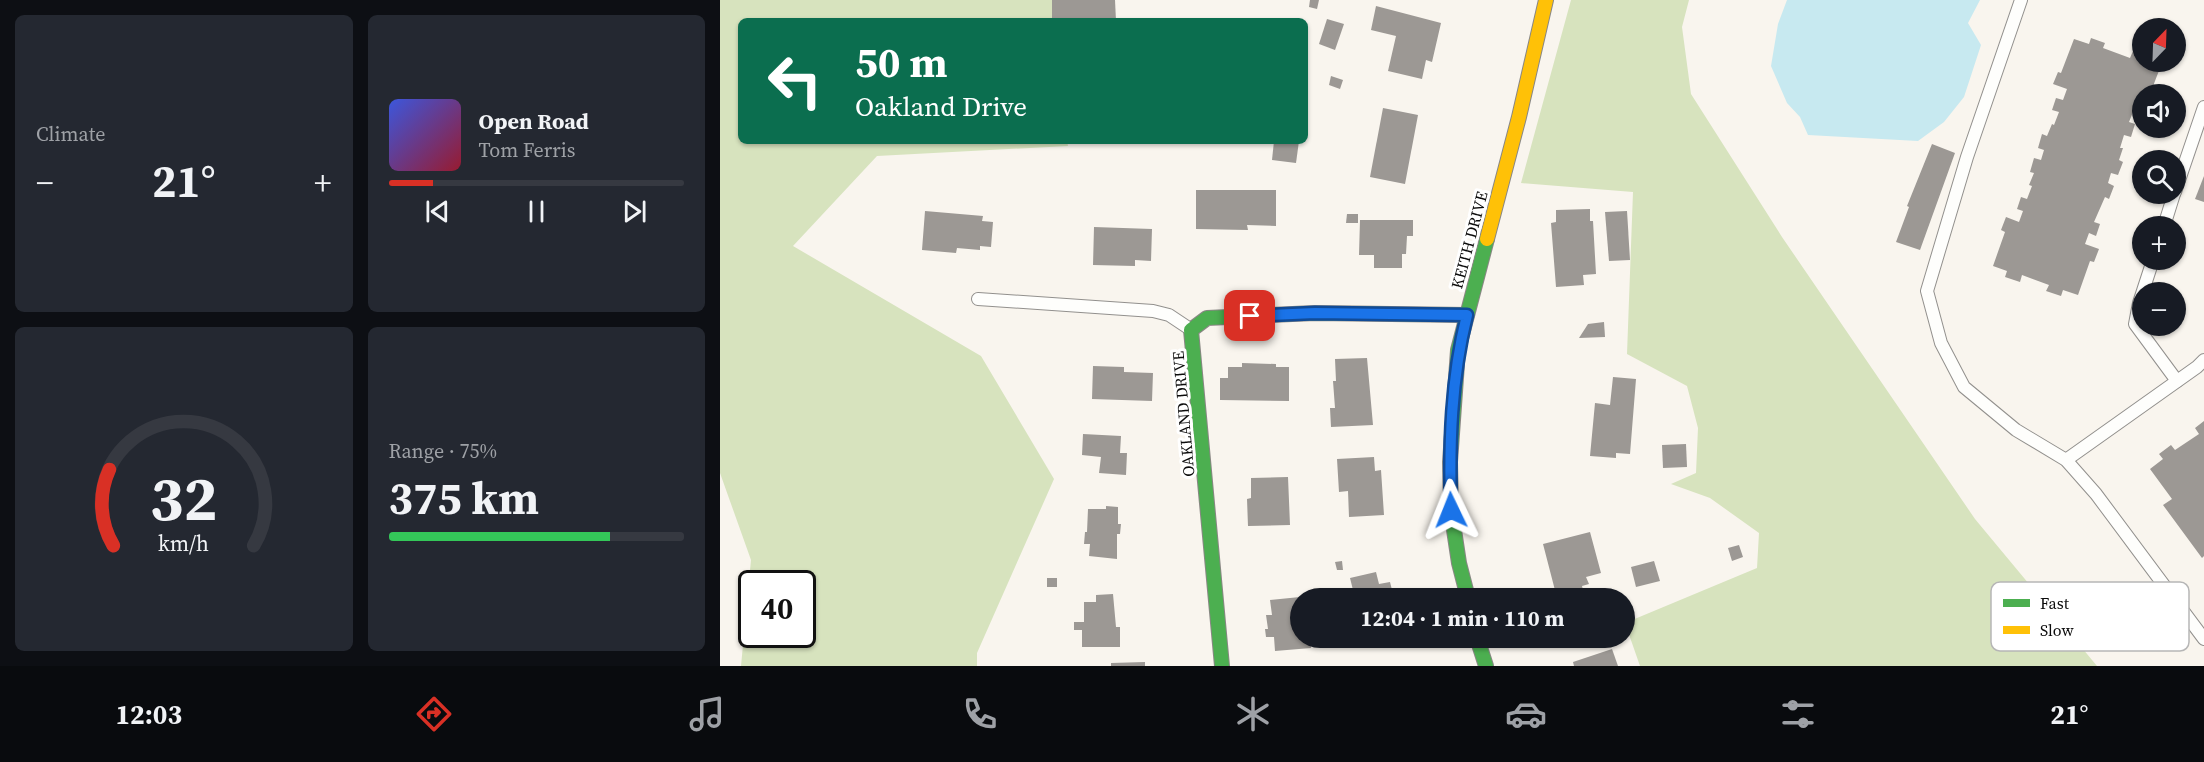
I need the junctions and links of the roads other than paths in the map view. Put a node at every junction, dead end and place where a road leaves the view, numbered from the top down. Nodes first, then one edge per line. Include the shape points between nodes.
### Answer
1 (1546, 0) edge
2 (2021, 0) edge
3 (2204, 107) edge
4 (2186, 160) edge
5 (2150, 270) edge
6 (978, 299) dead end
7 (1467, 315) junction
8 (1191, 330) junction
9 (2204, 360) edge
10 (2178, 381) junction
11 (2066, 460) junction
12 (2162, 582) edge
13 (1466, 588) edge
14 (2189, 619) edge
15 (2204, 639) edge
16 (1480, 648) edge
17 (1222, 666) edge
18 (1486, 666) edge

1 - 7 street, KEITH DRIVE
2 - 11 lane via 1967,157 1927,291 1941,343 1964,387 2016,430
3 - 4 lane
5 - 10 lane via 2135,324
6 - 8 lane via 1153,310 1170,315
7 - 8 street, OAKLAND DRIVE via 1315,313 1207,318
7 - 13 street, KEITH DRIVE via 1458,350 1449,462 1451,510
8 - 17 street, OAKLAND DRIVE
9 - 10 lane
10 - 11 lane
11 - 12 lane
14 - 15 lane
16 - 18 street

